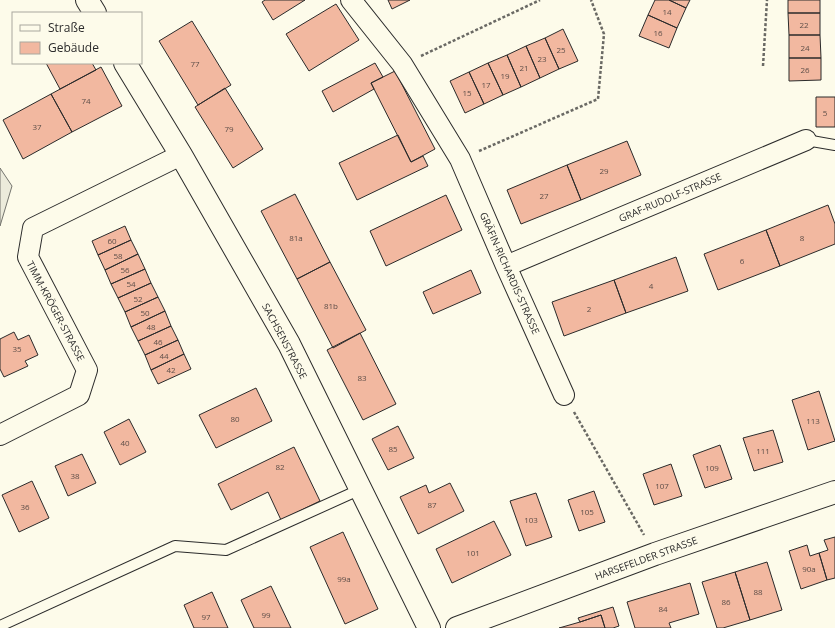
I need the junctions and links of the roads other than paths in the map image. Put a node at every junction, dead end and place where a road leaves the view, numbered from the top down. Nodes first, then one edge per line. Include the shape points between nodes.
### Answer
1 (351, 0) edge
2 (126, 64) edge
3 (806, 140) joint
4 (835, 144) edge
5 (181, 155) junction
6 (506, 266) junction
7 (564, 395) road end
8 (0, 435) edge
9 (361, 490) junction
10 (835, 492) edge
11 (0, 626) edge
12 (429, 628) edge
13 (457, 628) edge

1 - 6 street, GRÄFIN-RICHARDIS-STRASSE via 402,64 460,159
2 - 5 street, SACHSENSTRASSE
3 - 4 lane, GRAF-RUDOLF-STRASSE
3 - 6 street, GRAF-RUDOLF-STRASSE
5 - 8 street, TIMM-KRÖGER-STRASSE via 33,228 28,257 88,370 79,395
5 - 9 street, SACHSENSTRASSE via 289,344
6 - 7 street, GRÄFIN-RICHARDIS-STRASSE
9 - 11 lane via 226,550 175,546
9 - 12 street, SACHSENSTRASSE
10 - 13 street, HARSEFELDER STRASSE via 655,554

